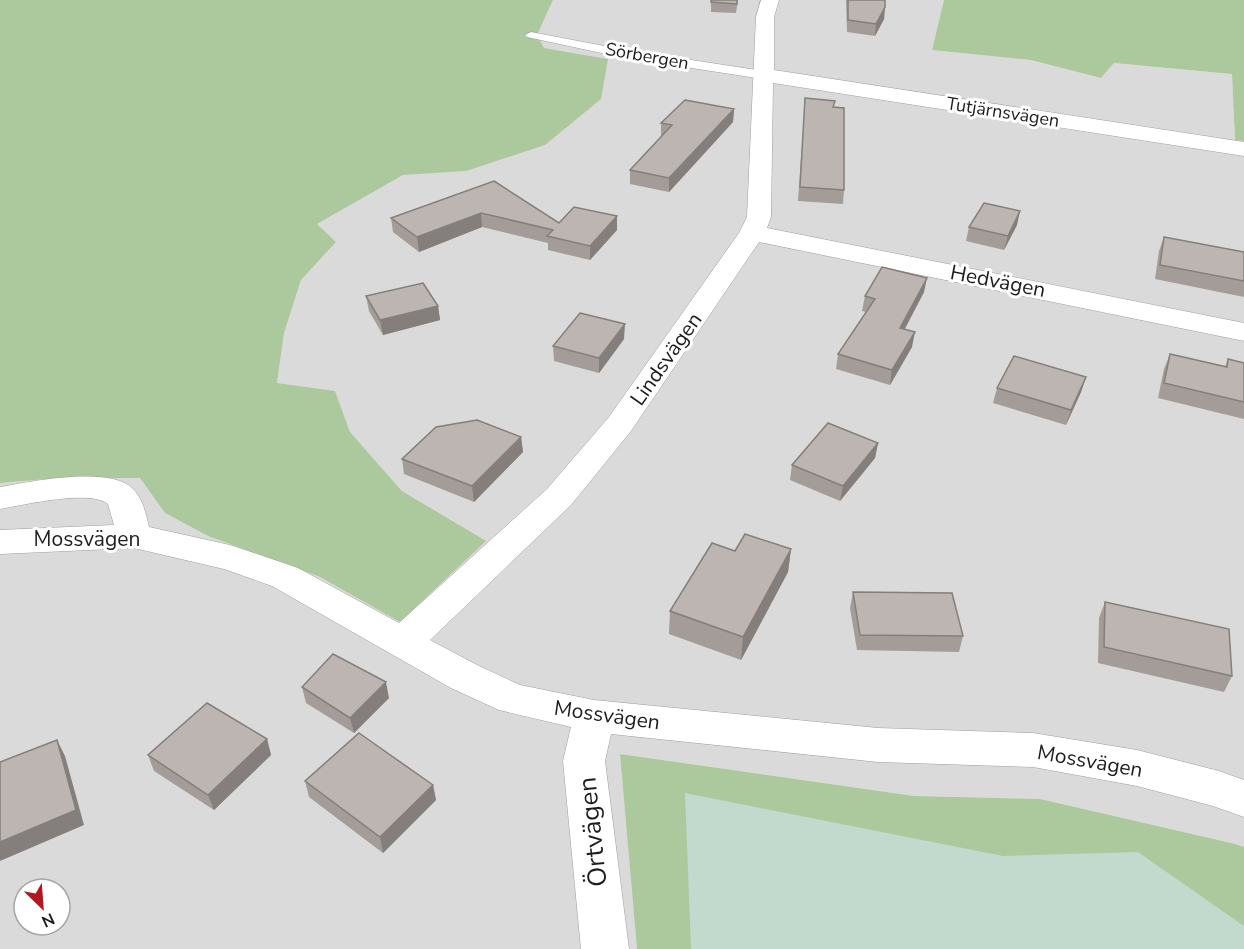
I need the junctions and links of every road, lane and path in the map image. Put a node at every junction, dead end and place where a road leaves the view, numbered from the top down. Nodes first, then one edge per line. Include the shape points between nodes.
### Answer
1 (770, 0) edge
2 (531, 35) dead end
3 (763, 75) junction
4 (1244, 149) edge
5 (752, 233) junction
6 (1244, 332) edge
7 (0, 498) edge
8 (134, 536) junction
9 (0, 542) edge
10 (403, 642) junction
11 (594, 716) junction
12 (1244, 799) edge
13 (605, 949) edge

1 - 3 street, Lindsvägen via 765,17
2 - 3 lane, Sörbergen
3 - 4 street, Tutjärnsvägen
3 - 5 street, Lindsvägen via 759,217
5 - 6 street, Hedvägen
5 - 10 street, Lindsvägen via 620,424 559,497
7 - 8 street via 72,487 102,488 116,492 125,502
8 - 9 street, Mossvägen
8 - 10 street, Mossvägen via 230,558 285,577
10 - 11 street, Mossvägen via 513,699
11 - 12 street, Mossvägen via 878,745 1033,750 1137,768
11 - 13 street, Örtvägen via 584,761

